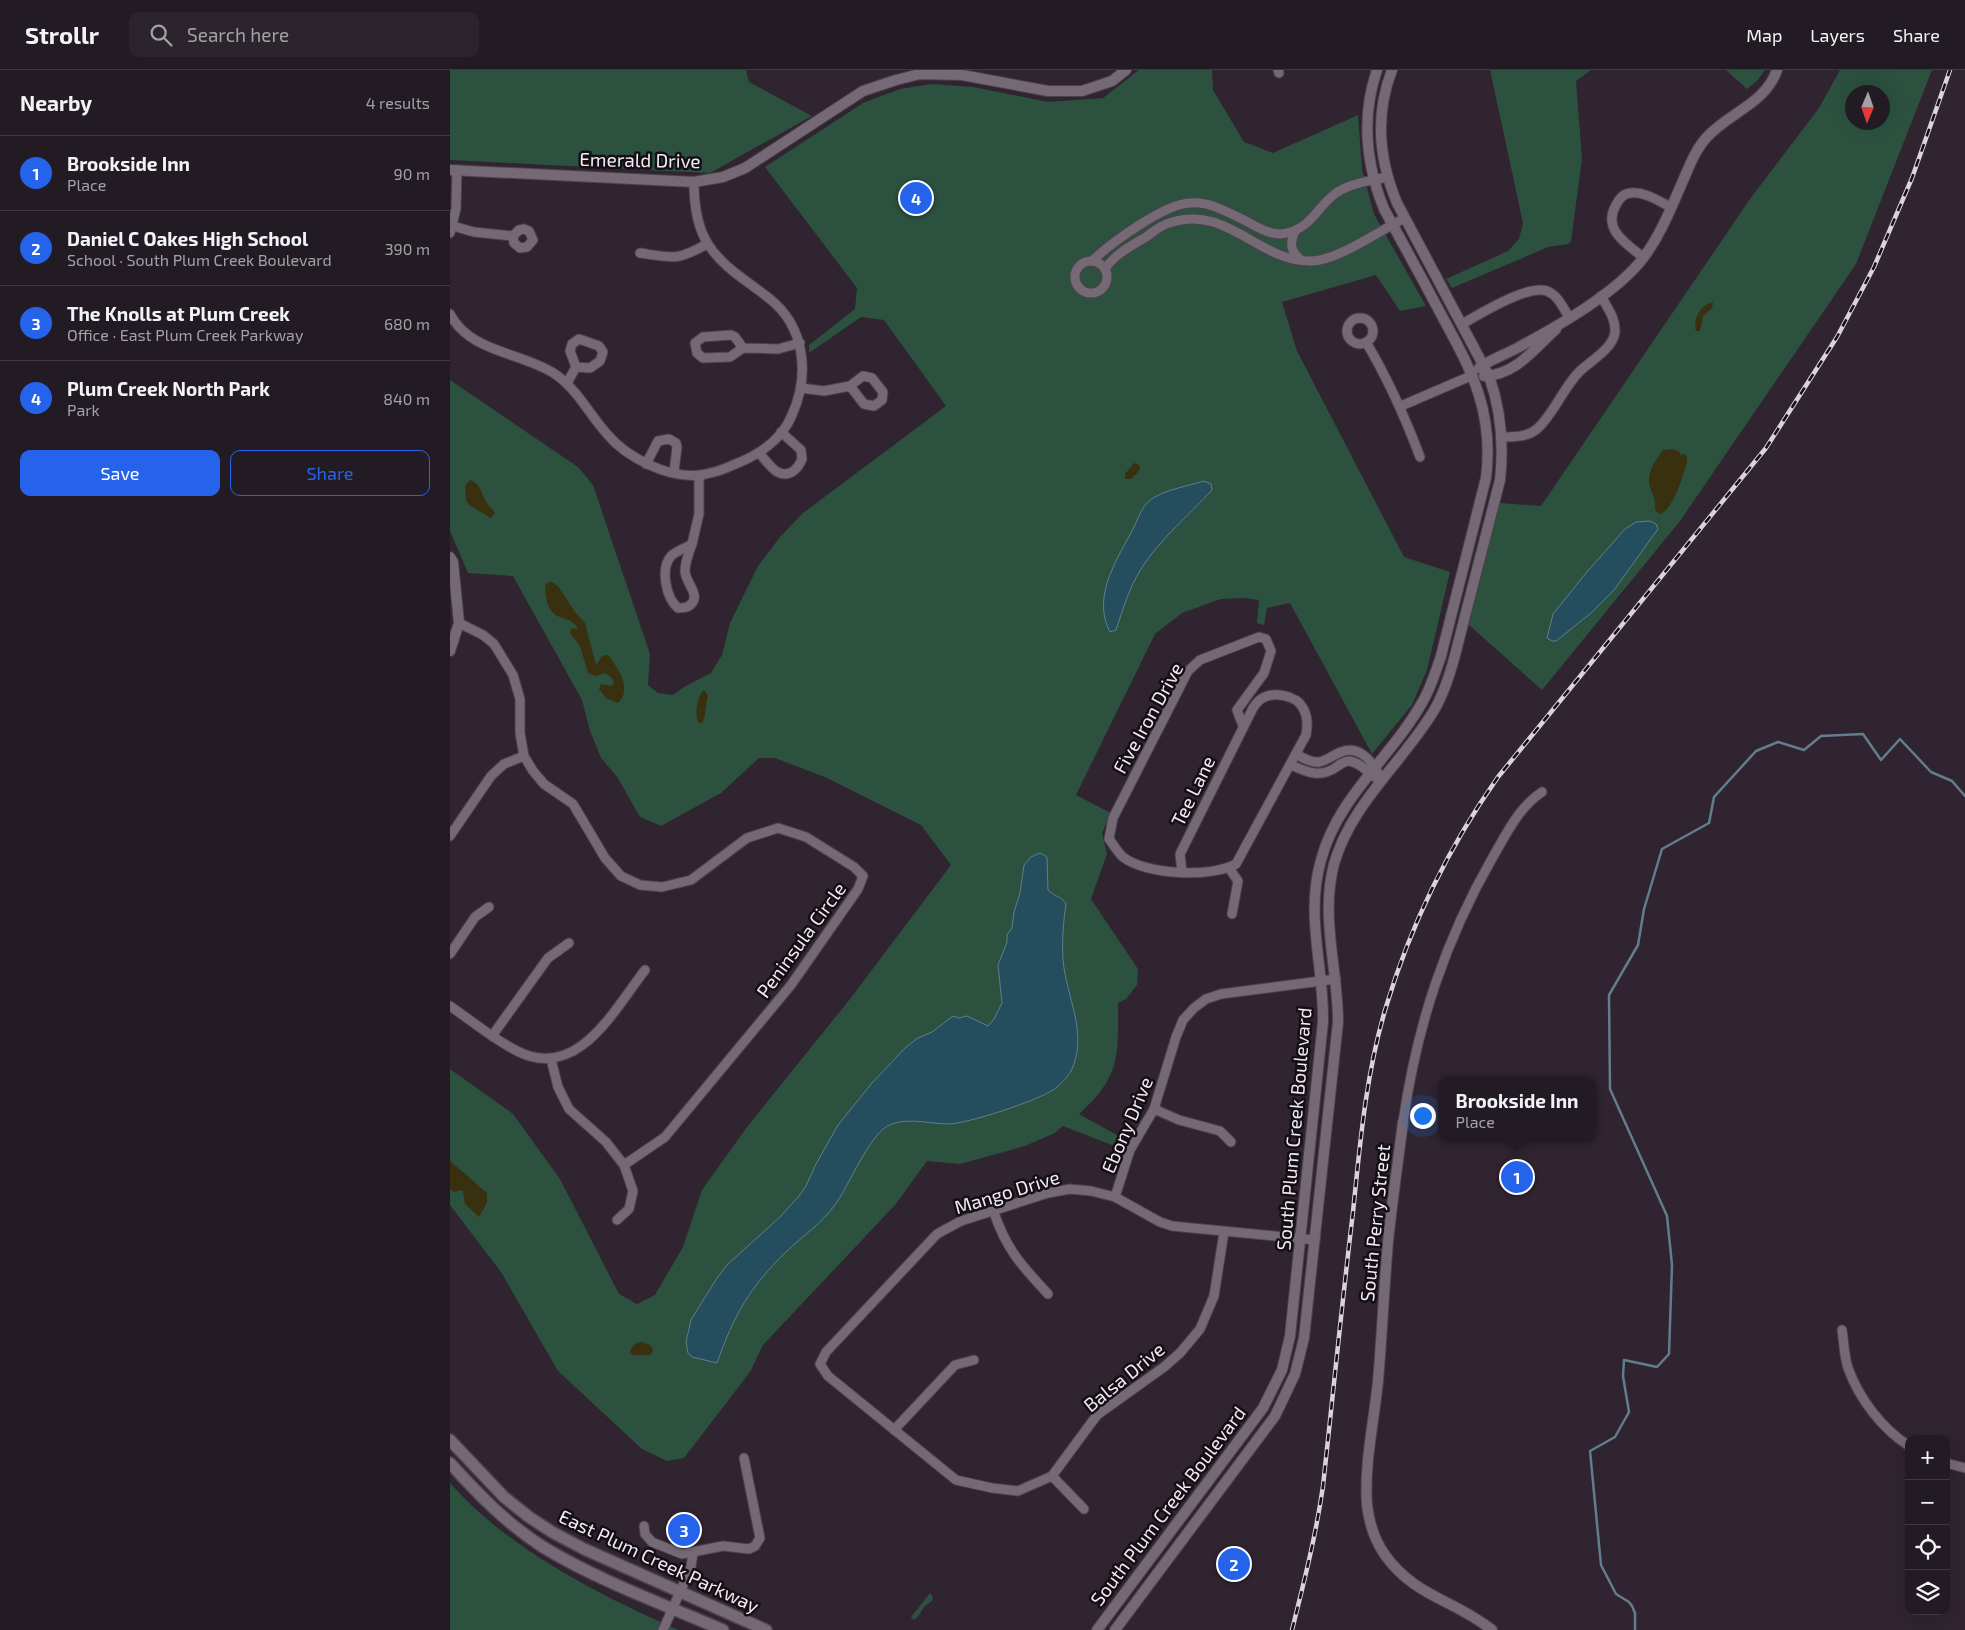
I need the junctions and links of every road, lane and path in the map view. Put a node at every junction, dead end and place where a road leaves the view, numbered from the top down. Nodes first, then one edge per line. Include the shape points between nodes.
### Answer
1 (1126, 70) edge
2 (1377, 70) edge
3 (1392, 70) edge
4 (1777, 70) edge
5 (920, 72) edge
6 (454, 170) edge
7 (1387, 177) junction
8 (1373, 180) junction
9 (694, 182) junction
10 (1671, 207) junction
11 (1405, 218) junction
12 (1392, 224) junction
13 (451, 230) edge
14 (1296, 230) junction
15 (514, 236) dead end
16 (707, 244) junction
17 (640, 253) dead end
18 (1644, 257) junction
19 (1092, 261) junction
20 (1301, 261) junction
21 (1105, 269) junction
22 (1601, 296) junction
23 (450, 314) edge
24 (1569, 318) junction
25 (1462, 324) junction
26 (800, 342) junction
27 (1366, 342) dead end
28 (743, 348) junction
29 (1484, 364) junction
30 (576, 367) dead end
31 (1473, 375) junction
32 (1489, 376) junction
33 (567, 383) junction
34 (850, 386) dead end
35 (802, 388) junction
36 (1400, 406) junction
37 (781, 432) junction
38 (1502, 437) junction
39 (759, 452) junction
40 (1420, 457) dead end
41 (646, 464) junction
42 (674, 472) junction
43 (699, 475) junction
44 (692, 544) junction
45 (450, 557) edge
46 (459, 623) junction
47 (450, 651) edge
48 (1243, 726) junction
49 (1296, 754) junction
50 (524, 756) junction
51 (1291, 765) junction
52 (1372, 770) junction
53 (1382, 780) junction
54 (1542, 792) dead end
55 (450, 836) edge
56 (1230, 868) junction
57 (1182, 872) junction
58 (489, 907) dead end
59 (1232, 914) dead end
60 (569, 943) dead end
61 (450, 954) edge
62 (645, 970) dead end
63 (1336, 979) junction
64 (1322, 981) junction
65 (450, 1006) edge
66 (492, 1036) junction
67 (551, 1059) junction
68 (1154, 1109) junction
69 (1404, 1122) joint
70 (1230, 1142) dead end
71 (624, 1165) junction
72 (1115, 1197) junction
73 (993, 1210) junction
74 (617, 1220) dead end
75 (1224, 1232) junction
76 (1301, 1239) junction
77 (1315, 1240) junction
78 (1048, 1294) dead end
79 (1842, 1330) dead end
80 (974, 1360) dead end
81 (820, 1364) joint
82 (894, 1430) junction
83 (450, 1440) edge
84 (1905, 1443) edge
85 (744, 1458) dead end
86 (450, 1463) edge
87 (1950, 1464) edge
88 (1965, 1468) edge
89 (1052, 1476) junction
90 (1084, 1509) dead end
91 (644, 1526) dead end
92 (693, 1553) junction
93 (680, 1592) junction
94 (673, 1608) junction
95 (663, 1630) edge
96 (723, 1630) edge
97 (766, 1630) edge
98 (1097, 1630) edge
99 (1115, 1630) edge
100 (1492, 1630) edge

1 - 5 street, Emerald Drive via 1112,80 1082,91 1048,91 962,75
2 - 8 street, South Plum Creek Boulevard via 1367,123
3 - 7 street, South Plum Creek Boulevard via 1381,123
4 - 10 street via 1770,85 1758,98 1702,142
5 - 9 street, Emerald Drive via 863,91 745,168 723,177
6 - 9 street, Emerald Drive
6 - 13 street via 458,193
7 - 8 street
7 - 11 street, South Plum Creek Boulevard
8 - 12 street, South Plum Creek Boulevard
8 - 14 street via 1340,191 1307,224
9 - 16 street via 699,222
10 - 18 street
10 - 18 street via 1638,193 1628,193 1614,208 1611,220 1614,230 1621,240
11 - 12 street
11 - 25 street, South Plum Creek Boulevard
12 - 20 street via 1336,256
12 - 31 street, South Plum Creek Boulevard
13 - 15 street
14 - 19 street via 1274,234 1215,206 1189,203 1161,212
14 - 20 street via 1291,247
16 - 17 street via 674,258
16 - 26 street via 780,308
18 - 22 street
19 - 21 street
19 - 21 street via 1080,265 1075,274 1076,283 1083,291 1091,293 1102,289 1107,278
20 - 21 street via 1279,254 1212,220 1192,218 1168,223 1112,258
22 - 24 street
22 - 38 street via 1614,320 1612,340 1578,373 1538,428 1528,434
23 - 33 street via 476,341 527,359
24 - 25 street via 1556,297 1539,289 1527,291
24 - 29 street
24 - 32 street via 1524,360
25 - 29 street, South Plum Creek Boulevard
26 - 28 street via 778,349
26 - 35 street
27 - 36 street
28 - 28 street via 731,335 703,337 696,343 699,356 707,358 730,357
29 - 31 street
29 - 32 street, South Plum Creek Boulevard
30 - 33 street
31 - 32 street
31 - 36 street
31 - 52 street, South Plum Creek Boulevard via 1486,423 1488,455 1483,488 1441,656 1414,716
32 - 38 street, South Plum Creek Boulevard via 1498,406
33 - 41 street via 608,436
34 - 35 street via 824,391
35 - 37 street via 791,418
36 - 40 street
37 - 39 street
37 - 39 street via 801,450 802,459 794,470 786,474 776,472
38 - 53 street, South Plum Creek Boulevard via 1498,486 1450,674 1428,720
39 - 43 street via 720,471
41 - 42 street
41 - 42 street via 658,441 669,439 677,447
42 - 43 street
43 - 44 street via 699,514
44 - 44 street via 673,555 666,566 666,582 678,608 687,607 695,598 684,570
45 - 46 street
46 - 47 street
46 - 50 street, Peninsula Circle via 494,644 513,675 520,699
48 - 49 street, Tee Lane via 1252,708 1262,698 1278,694 1292,698 1302,707 1308,724
48 - 57 street, Tee Lane via 1180,854
48 - 57 street, Five Iron Drive via 1237,710 1264,673 1271,651 1266,639 1259,637 1200,660 1188,671 1113,818 1109,839 1123,857 1143,868
49 - 51 street, Tee Lane
49 - 52 street via 1318,763 1351,750 1362,754
50 - 55 street via 504,764 491,776
50 - 71 street, Peninsula Circle via 544,784 574,804 605,858 621,876 640,885 662,887 691,880 747,838 778,828 806,837 863,876 858,889 785,992 665,1137
51 - 52 street via 1319,774 1350,761
51 - 56 street, Tee Lane via 1236,864
52 - 53 street
52 - 64 street, South Plum Creek Boulevard via 1332,828 1317,876 1314,918
53 - 63 street, South Plum Creek Boulevard via 1345,835 1331,879 1328,917
54 - 69 street, South Perry Street via 1523,808 1502,841 1452,936 1422,1027
56 - 57 street
56 - 59 street via 1238,881
58 - 61 street via 475,917
60 - 66 street via 548,958
62 - 67 street via 597,1033 582,1047
63 - 64 street, Ebony Drive
63 - 77 street, South Plum Creek Boulevard via 1336,1043
64 - 68 street, Ebony Drive via 1221,994 1194,1008 1183,1020 1176,1037
64 - 76 street, South Plum Creek Boulevard via 1322,1035
65 - 66 street
66 - 67 street via 534,1058
67 - 71 street via 558,1087 569,1109 606,1142
68 - 70 street via 1179,1120 1220,1131
68 - 72 street, Ebony Drive via 1130,1150
69 - 100 street, South Perry Street via 1388,1242 1378,1381 1367,1475 1368,1508 1375,1536 1384,1553 1407,1579
71 - 74 street via 633,1191 629,1209
72 - 73 street, Mango Drive via 1070,1189
72 - 75 street, Mango Drive via 1172,1226
73 - 78 street via 1004,1239 1016,1258
73 - 81 street, Mango Drive via 937,1234 826,1352
75 - 76 street, Mango Drive
75 - 89 street, Balsa Drive via 1214,1296 1200,1329 1164,1367 1097,1415
76 - 77 street, Mango Drive
76 - 98 street, South Plum Creek Boulevard via 1290,1336 1282,1370 1268,1400
77 - 99 street, South Plum Creek Boulevard via 1302,1351 1280,1407
79 - 84 street via 1848,1367 1862,1396 1885,1426
80 - 82 street via 955,1365
81 - 82 street, Balsa Drive via 828,1376
82 - 89 street, Balsa Drive via 956,1480 1018,1491
83 - 93 main road, East Plum Creek Parkway via 504,1497 538,1524 584,1549
85 - 92 street via 760,1538 749,1549 723,1546
86 - 94 main road, East Plum Creek Parkway via 493,1508 543,1547
87 - 88 street
89 - 90 street
91 - 92 street via 645,1534 652,1542 682,1554
92 - 93 street via 691,1567
93 - 94 street
93 - 97 main road, East Plum Creek Parkway
94 - 95 street
94 - 96 main road, East Plum Creek Parkway

